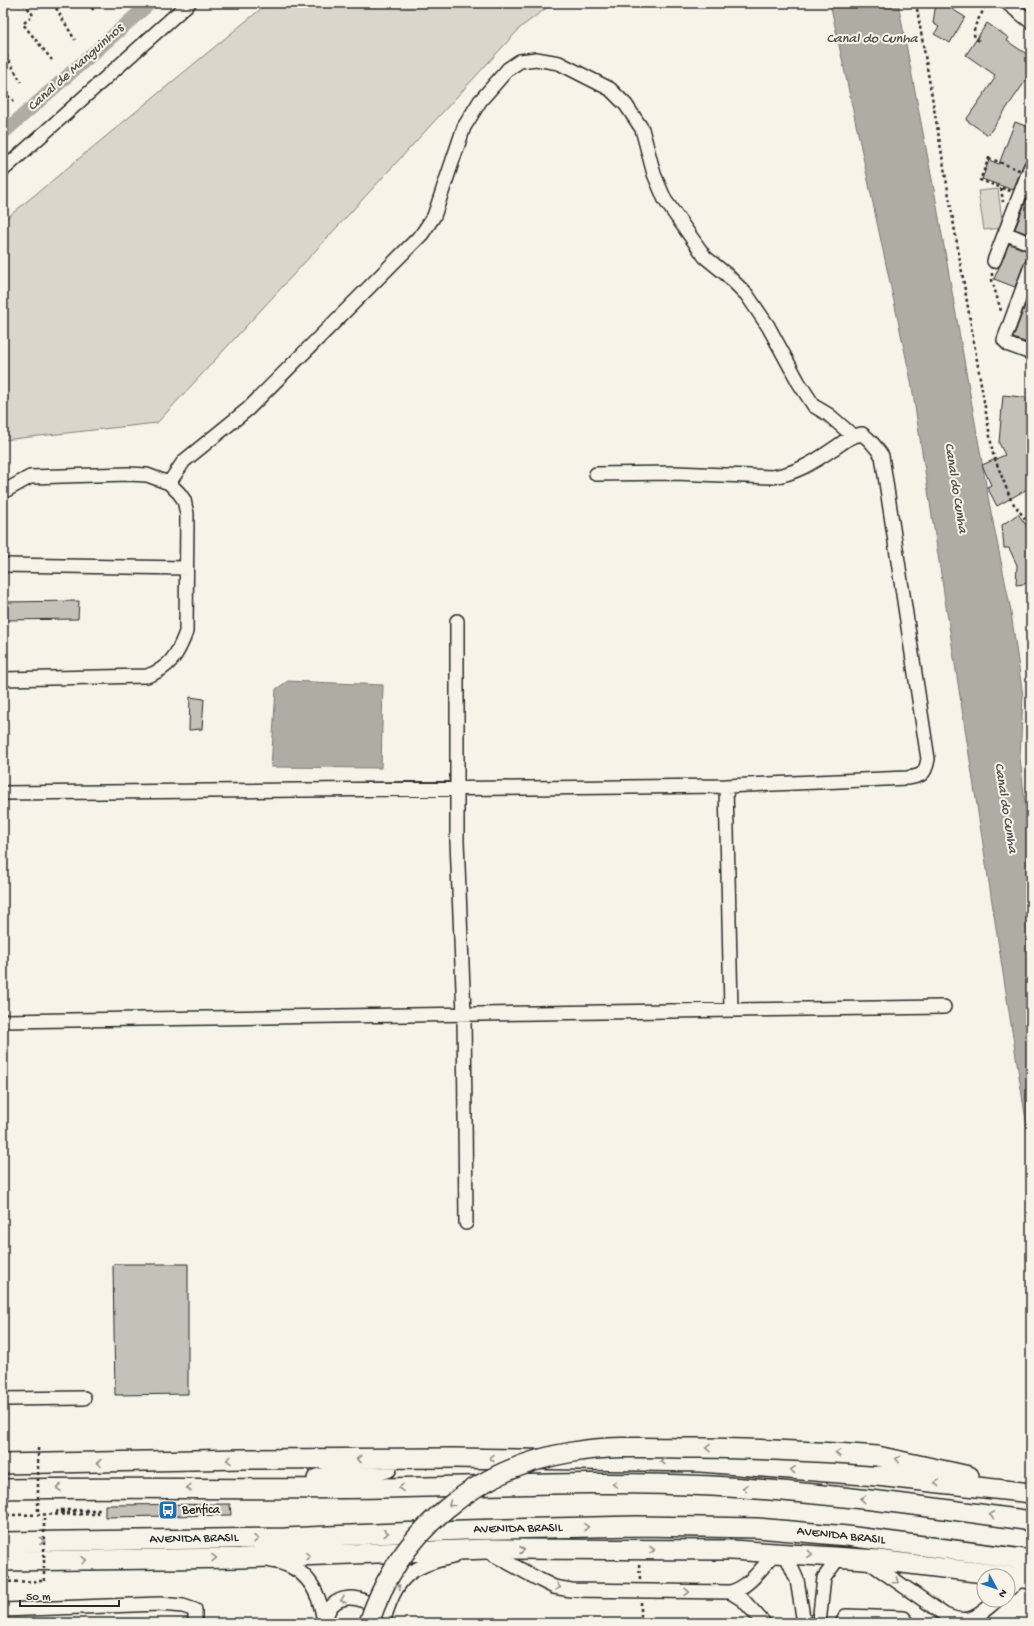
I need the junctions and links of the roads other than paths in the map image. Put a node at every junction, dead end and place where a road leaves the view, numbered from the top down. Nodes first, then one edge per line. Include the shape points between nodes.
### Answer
1 (189, 3) edge
2 (1007, 3) edge
3 (1031, 22) edge
4 (1031, 166) edge
5 (3, 170) edge
6 (1025, 185) edge
7 (1005, 233) junction
8 (1031, 244) edge
9 (994, 261) road end
10 (1031, 266) edge
11 (1031, 353) edge
12 (852, 435) junction
13 (596, 474) dead end
14 (169, 483) junction
15 (3, 492) edge
16 (3, 565) edge
17 (186, 568) junction
18 (457, 621) dead end
19 (3, 678) edge
20 (726, 786) junction
21 (457, 788) junction
22 (3, 793) edge
23 (944, 1007) dead end
24 (731, 1009) junction
25 (464, 1014) junction
26 (3, 1021) edge
27 (466, 1223) dead end
28 (84, 1398) dead end
29 (3, 1399) edge
30 (454, 1458) junction
31 (3, 1464) edge
32 (256, 1488) junction
33 (3, 1489) edge
34 (1031, 1492) edge
35 (1031, 1521) edge
36 (3, 1542) edge
37 (486, 1549) junction
38 (781, 1552) junction
39 (839, 1557) junction
40 (241, 1558) junction
41 (864, 1559) junction
42 (1031, 1560) edge
43 (3, 1561) edge
44 (1027, 1578) edge
45 (747, 1583) junction
46 (1016, 1585) edge
47 (730, 1592) junction
48 (989, 1608) edge
49 (3, 1610) edge
50 (760, 1619) edge
51 (874, 1620) edge
52 (977, 1620) edge
53 (956, 1621) edge
54 (195, 1623) edge
55 (325, 1623) edge
56 (369, 1623) edge
57 (383, 1623) edge
58 (804, 1623) edge
59 (819, 1623) edge
60 (842, 1623) edge
61 (908, 1623) edge

1 - 5 street
2 - 3 street
4 - 6 street
6 - 7 street
7 - 8 street
7 - 9 street
10 - 11 street via 1004,340 1009,345
12 - 13 street via 832,450 788,475 772,477 675,473
12 - 14 street via 814,406 747,295 705,257 665,200 654,174 642,129 626,105 610,89 559,63 536,59 520,61 508,69 476,107 464,127 434,216 422,234 248,409 184,461
12 - 20 street via 862,434 875,444 882,456 928,759 926,770 919,776 907,778
14 - 15 street via 147,475 128,474 30,477
14 - 17 street via 179,493 185,507
16 - 17 street
17 - 19 street via 186,632 179,649 161,671 147,676
18 - 21 street
20 - 21 street
20 - 24 street
21 - 22 street
21 - 25 street
23 - 24 street
24 - 25 street
25 - 26 street
25 - 27 street
28 - 29 street
30 -> 31 highway
30 - 32 highway
34 -> 30 highway via 877,1476 700,1462
32 -> 33 highway
35 -> 32 highway via 833,1495 710,1486 640,1484
34 -> 56 highway, bridge via 877,1456 785,1449 642,1448 574,1451 512,1467 473,1489 434,1519 412,1542 396,1565 381,1592
36 -> 42 highway, AVENIDA BRASIL via 286,1538 463,1530 701,1526 847,1536
37 -> 38 highway, AVENIDA BRASIL
40 -> 37 highway, AVENIDA BRASIL
37 -> 47 street via 512,1566 554,1587 571,1590
57 -> 37 street via 397,1587 418,1566
38 -> 39 highway, AVENIDA BRASIL
38 - 45 street
38 - 58 street via 796,1580
39 - 41 highway, AVENIDA BRASIL
39 - 59 street via 824,1578
43 -> 40 highway, AVENIDA BRASIL
40 - 55 street via 276,1562 292,1567 303,1575 318,1595
41 - 44 highway, AVENIDA BRASIL
41 -> 53 street
44 - 46 street
45 - 47 street
45 - 50 street via 748,1598
47 - 50 street via 743,1600
48 - 52 street
49 - 54 street via 158,1604 183,1606 194,1610
51 - 60 street via 846,1616
51 - 61 street via 904,1618
52 - 53 street
57 -> 55 street via 381,1615 372,1604 351,1598 331,1606 326,1614

